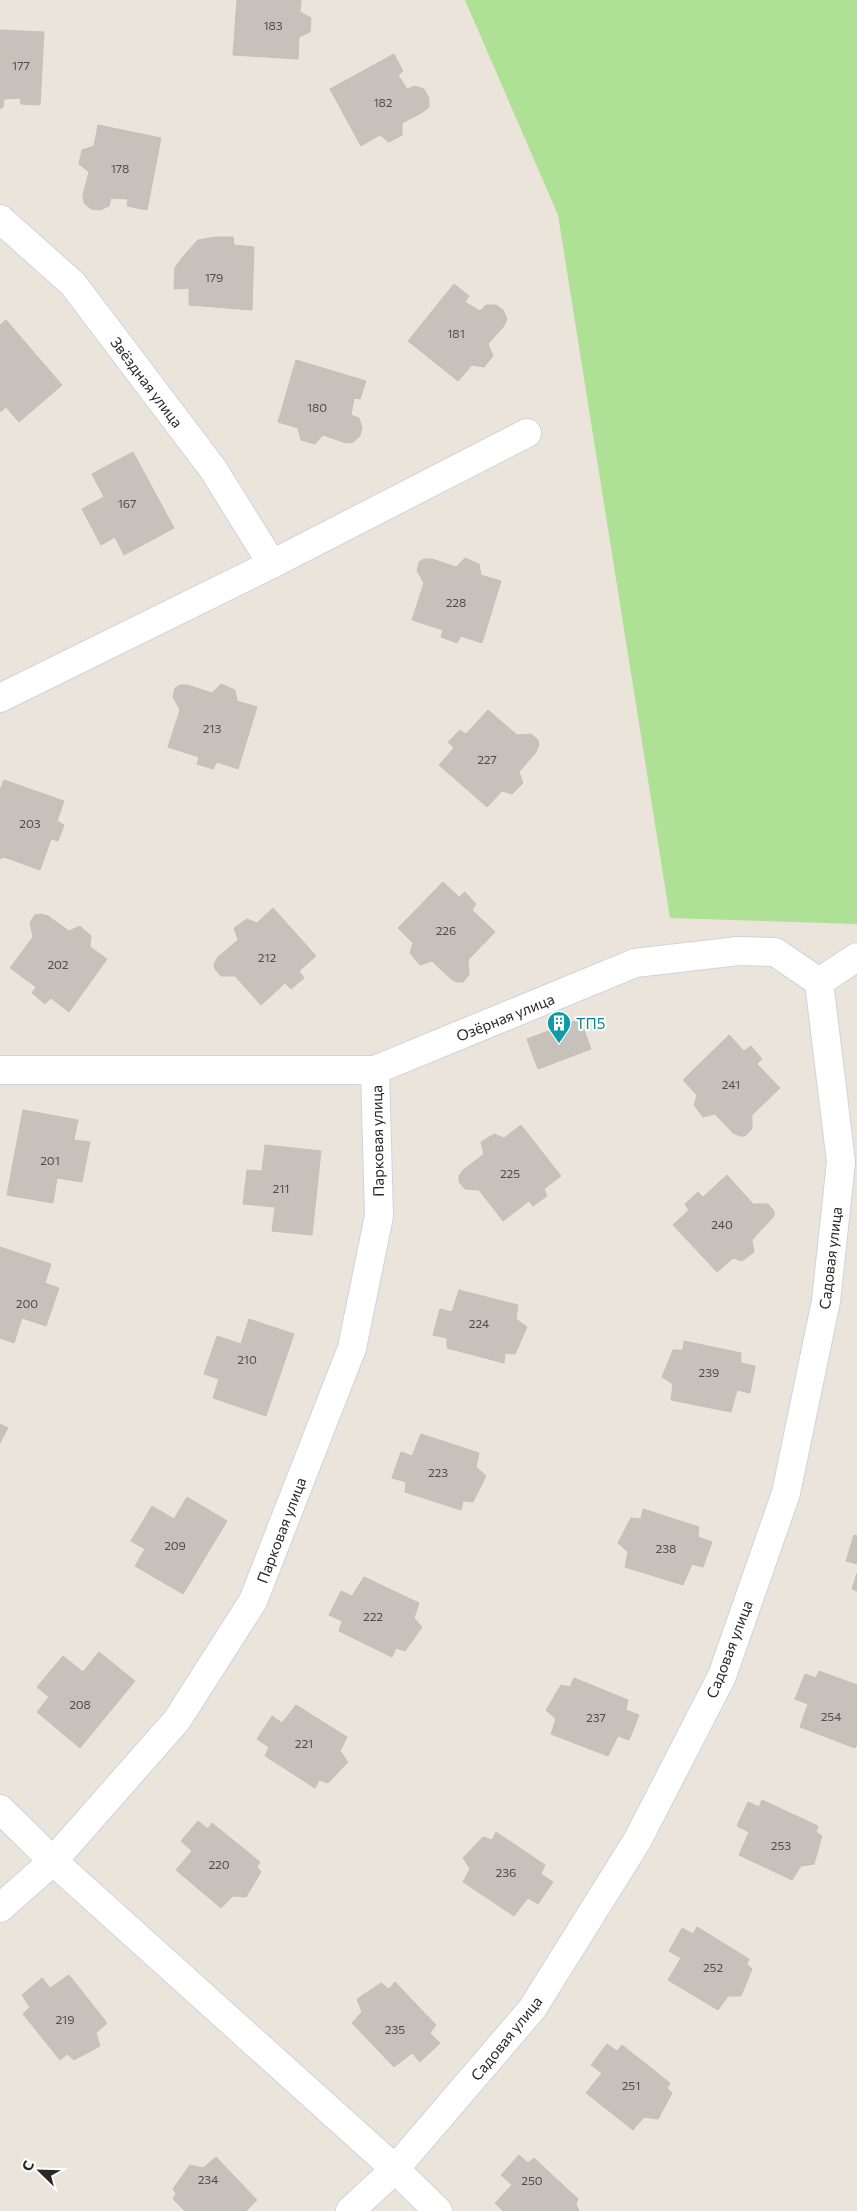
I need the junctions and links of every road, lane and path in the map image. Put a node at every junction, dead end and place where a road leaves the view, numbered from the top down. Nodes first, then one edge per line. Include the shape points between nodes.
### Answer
1 (0, 219) edge
2 (527, 433) dead end
3 (272, 564) junction
4 (0, 698) edge
5 (857, 957) edge
6 (819, 982) junction
7 (0, 1070) edge
8 (375, 1070) junction
9 (0, 1809) edge
10 (53, 1862) junction
11 (0, 1908) edge
12 (395, 2169) junction
13 (350, 2211) edge
14 (438, 2211) edge

1 - 3 street, Звёздная улица via 73,284 213,469
2 - 3 street
3 - 4 street
5 - 6 street
6 - 8 street, Озёрная улица via 775,952 738,951 635,963
6 - 12 street, Садовая улица via 841,1162 826,1302 786,1493 722,1676 637,1841 532,2009
7 - 8 street
8 - 10 street, Парковая улица via 379,1216 352,1348 253,1601 178,1720
9 - 10 street
10 - 11 street, Парковая улица
10 - 12 street
12 - 13 street, Садовая улица
12 - 14 street

